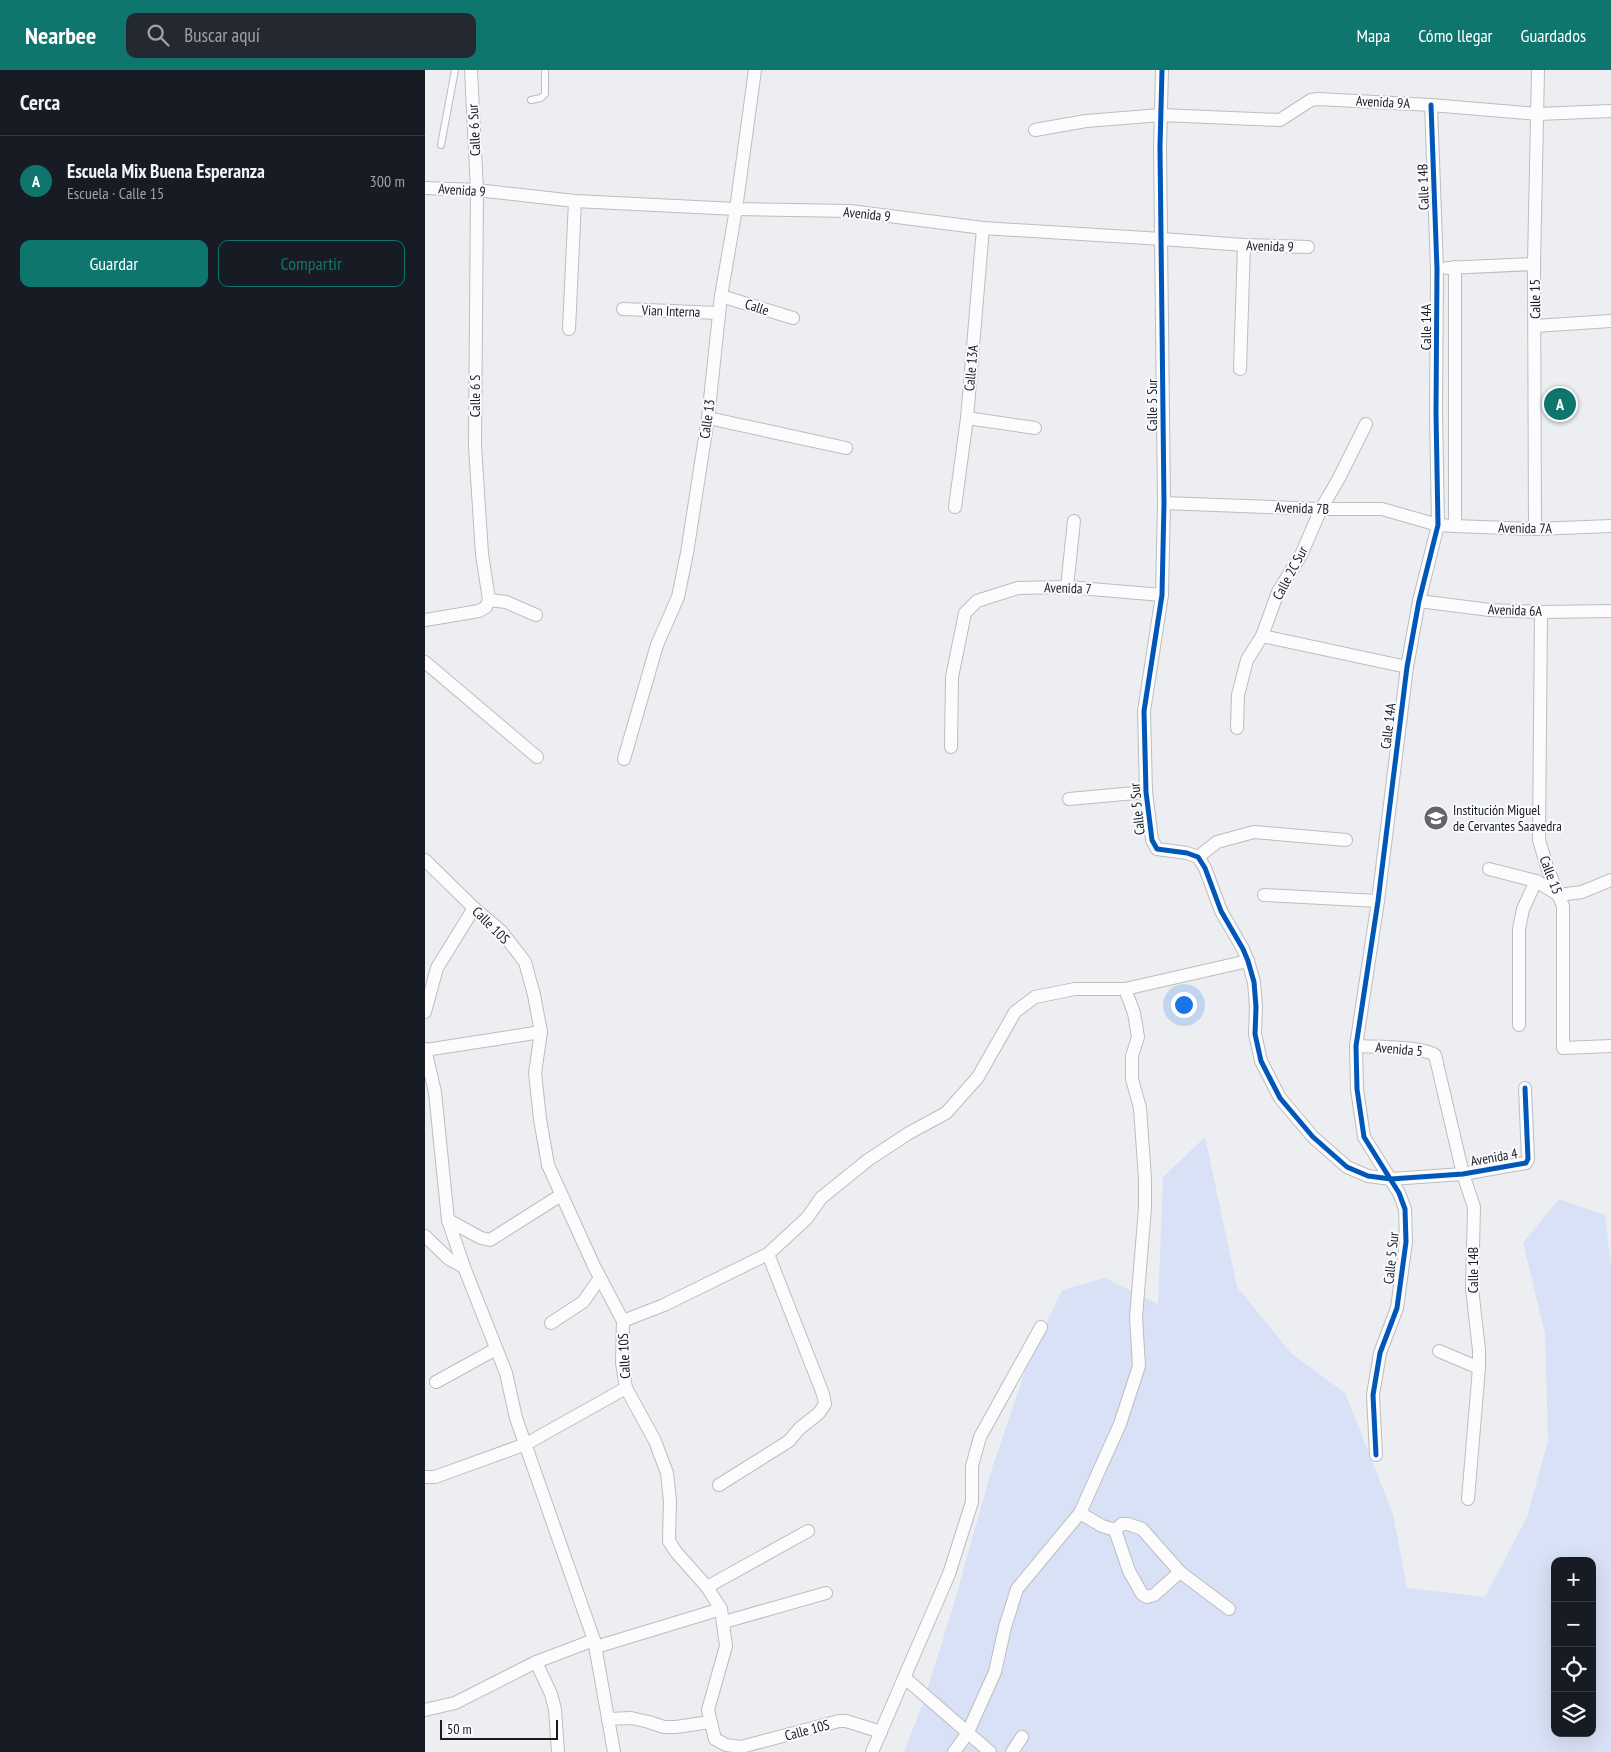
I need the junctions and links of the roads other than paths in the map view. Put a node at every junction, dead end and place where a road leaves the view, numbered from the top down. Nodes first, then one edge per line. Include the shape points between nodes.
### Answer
1 (455, 70) edge
2 (471, 70) edge
3 (545, 70) edge
4 (755, 70) edge
5 (1162, 70) edge
6 (1538, 70) edge
7 (531, 100) dead end
8 (1431, 105) junction
9 (1611, 111) edge
10 (1538, 114) junction
11 (1161, 115) junction
12 (1035, 130) dead end
13 (441, 145) dead end
14 (425, 188) edge
15 (477, 190) junction
16 (575, 201) junction
17 (736, 209) junction
18 (983, 228) junction
19 (1162, 239) junction
20 (1244, 245) junction
21 (1308, 247) dead end
22 (1534, 264) junction
23 (1455, 267) junction
24 (1437, 269) junction
25 (721, 296) junction
26 (623, 309) dead end
27 (719, 313) junction
28 (793, 318) dead end
29 (1611, 321) edge
30 (1535, 326) junction
31 (569, 329) dead end
32 (1240, 369) dead end
33 (707, 418) junction
34 (967, 418) junction
35 (1366, 424) dead end
36 (1035, 428) dead end
37 (846, 448) dead end
38 (1164, 503) junction
39 (955, 507) dead end
40 (1321, 509) junction
41 (1074, 521) dead end
42 (1439, 525) junction
43 (1455, 526) junction
44 (1611, 526) edge
45 (1535, 529) junction
46 (1067, 586) junction
47 (1161, 595) junction
48 (489, 600) junction
49 (1419, 601) junction
50 (1611, 611) edge
51 (1541, 612) junction
52 (536, 615) dead end
53 (425, 620) edge
54 (1262, 636) junction
55 (425, 662) edge
56 (1407, 666) junction
57 (1237, 728) dead end
58 (951, 747) dead end
59 (537, 757) dead end
60 (624, 760) dead end
61 (1146, 792) junction
62 (1069, 799) dead end
63 (1347, 840) dead end
64 (1198, 857) junction
65 (425, 860) edge
66 (1489, 868) dead end
67 (1611, 880) edge
68 (1536, 881) junction
69 (1264, 895) dead end
70 (1559, 895) junction
71 (1378, 901) junction
72 (474, 908) junction
73 (1248, 961) junction
74 (1125, 989) junction
75 (425, 1012) edge
76 (1519, 1025) dead end
77 (541, 1032) junction
78 (1356, 1046) junction
79 (1611, 1046) edge
80 (425, 1049) edge
81 (1437, 1060) joint
82 (1525, 1088) dead end
83 (1463, 1174) junction
84 (1391, 1179) junction
85 (561, 1195) junction
86 (448, 1220) junction
87 (425, 1236) edge
88 (767, 1254) junction
89 (464, 1267) junction
90 (600, 1278) junction
91 (623, 1321) junction
92 (551, 1323) dead end
93 (1041, 1327) dead end
94 (496, 1349) junction
95 (1439, 1351) dead end
96 (1479, 1368) junction
97 (436, 1382) dead end
98 (626, 1388) junction
99 (526, 1444) junction
100 (1376, 1455) dead end
101 (425, 1477) edge
102 (719, 1485) dead end
103 (1468, 1499) dead end
104 (1080, 1513) junction
105 (1115, 1530) junction
106 (808, 1531) dead end
107 (1180, 1572) junction
108 (707, 1587) junction
109 (826, 1593) dead end
110 (1229, 1609) dead end
111 (722, 1616) junction
112 (595, 1644) junction
113 (536, 1662) junction
114 (905, 1678) junction
115 (425, 1710) edge
116 (608, 1719) junction
117 (710, 1722) junction
118 (881, 1732) junction
119 (967, 1734) junction
120 (1022, 1737) dead end
121 (876, 1750) edge
122 (558, 1752) edge
123 (614, 1752) edge
124 (954, 1752) edge
125 (989, 1752) edge
126 (1012, 1752) edge

1 - 13 lane
2 - 15 street, Calle 6 Sur
3 - 7 lane via 545,94
4 - 17 street, Calle 13
5 - 11 street, Calle 5 Sur
6 - 10 street, Calle 15
8 - 10 street, Avenida 9A
8 - 11 street, Avenida 9A via 1318,99 1311,100 1280,120
8 - 24 street, Calle 14B
9 - 10 street, Avenida 9A
10 - 22 street, Calle 15
11 - 12 street, Avenida 9A
11 - 19 street, Calle 5 Sur
14 - 15 street, Avenida 9
15 - 16 street, Avenida 9
15 - 48 street, Calle 6 S via 475,446 482,554
16 - 17 street, Avenida 9
16 - 31 street
17 - 18 street, Avenida 9 via 851,211
17 - 25 street, Calle 13
18 - 19 street, Avenida 9
18 - 34 street, Calle 13A
19 - 20 street, Avenida 9
19 - 38 street, Calle 5 Sur
20 - 21 street, Avenida 9
20 - 32 street
22 - 23 street
22 - 30 street, Calle 15
23 - 24 street
23 - 43 street, Calle 14A
24 - 42 street, Calle 14A
25 - 27 street, Calle 13
25 - 28 street, Calle
26 - 27 street, Vian Interna
27 - 33 street, Calle 13
29 - 30 street
30 - 45 street, Calle 15
33 - 37 street
33 - 60 street, Calle 13 via 678,597 657,645
34 - 36 street
34 - 39 street, Calle 13A
35 - 40 street, Calle 2C Sur
38 - 40 street, Avenida 7B
38 - 47 street, Calle 5 Sur
40 - 42 street, Avenida 7B via 1382,509
40 - 54 street, Calle 2C Sur via 1301,555 1278,592
41 - 46 street
42 - 43 street, Avenida 7A
42 - 49 street, Calle 14A
43 - 45 street, Avenida 7A
44 - 45 street, Avenida 7A
46 - 47 street, Avenida 7
46 - 58 street, Avenida 7 via 1018,588 977,601 965,613 952,677
47 - 61 street, Calle 5 Sur via 1144,711
48 - 52 street via 506,602
48 - 53 street via 479,611
49 - 51 street, Avenida 6A via 1489,610
49 - 56 street, Calle 14A
50 - 51 street, Avenida 6A
51 - 70 street, Calle 15 via 1539,840
54 - 56 street
54 - 57 street, Calle 2C Sur via 1247,660 1238,694
55 - 59 street
56 - 71 street, Calle 14A
61 - 62 street
61 - 64 street, Calle 5 Sur via 1154,846
63 - 64 street via 1254,832 1217,842
64 - 73 street via 1221,911
65 - 72 street, Calle 10S
66 - 68 street
67 - 70 street via 1582,892
68 - 70 street
68 - 76 street via 1523,909 1519,929
69 - 71 street
70 - 79 street, Calle 15 via 1564,917 1563,1048
71 - 78 street, Calle 14A
72 - 75 street via 437,968
72 - 77 street, Calle 10S via 501,931 525,962
73 - 74 street
73 - 84 street via 1254,982 1255,1034 1261,1061 1280,1098 1313,1137 1347,1167 1368,1176
74 - 88 street via 1075,989 1035,997 1015,1012 977,1077 946,1113 868,1160 821,1198 807,1218
74 - 104 street via 1134,1013 1138,1038 1132,1056 1132,1079 1140,1108 1145,1179 1136,1317 1139,1366 1120,1424
77 - 80 street
77 - 85 street, Calle 10S via 535,1073 540,1119 547,1165
78 - 81 street, Avenida 5 via 1423,1050 1435,1055
78 - 84 street, Calle 14A via 1357,1089 1364,1137
80 - 86 street via 435,1092
81 - 83 street, Calle 14B
82 - 83 street, Avenida 4 via 1526,1163
83 - 84 street, Avenida 4
83 - 96 street, Calle 14B via 1474,1207 1472,1288
84 - 100 street, Calle 5 Sur via 1405,1209 1406,1242 1397,1308 1380,1353 1373,1395
85 - 86 street via 490,1240
85 - 90 street, Calle 10S
86 - 89 street
87 - 89 street via 449,1259
88 - 91 street via 664,1305
88 - 102 street via 825,1404 789,1441
89 - 94 street
90 - 91 street, Calle 10S
90 - 92 street via 583,1302
91 - 98 street, Calle 10S via 622,1363
93 - 114 street via 980,1437 972,1466 972,1502 949,1574
94 - 97 street
94 - 99 street
95 - 96 street
96 - 103 street, Calle 14B
98 - 99 street
98 - 108 street, Calle 10S via 655,1441 667,1473 669,1541
99 - 101 street via 435,1477
99 - 112 street
104 - 105 street
104 - 119 street via 1017,1588 995,1672
105 - 107 street via 1122,1524 1141,1529
105 - 107 street via 1129,1571 1142,1594 1147,1597 1154,1595
106 - 108 street
107 - 110 street
108 - 111 street, Calle 10S
109 - 111 street
111 - 112 street
111 - 117 street, Calle 10S via 726,1646 708,1710
112 - 113 street
112 - 116 street
113 - 115 street via 455,1703
113 - 122 street via 555,1708
114 - 118 street
114 - 119 street
116 - 117 street via 631,1718 670,1727
116 - 123 street
117 - 118 street, Calle 10S via 715,1739 741,1748 839,1721
118 - 121 street
119 - 124 street
119 - 125 street
120 - 126 street

